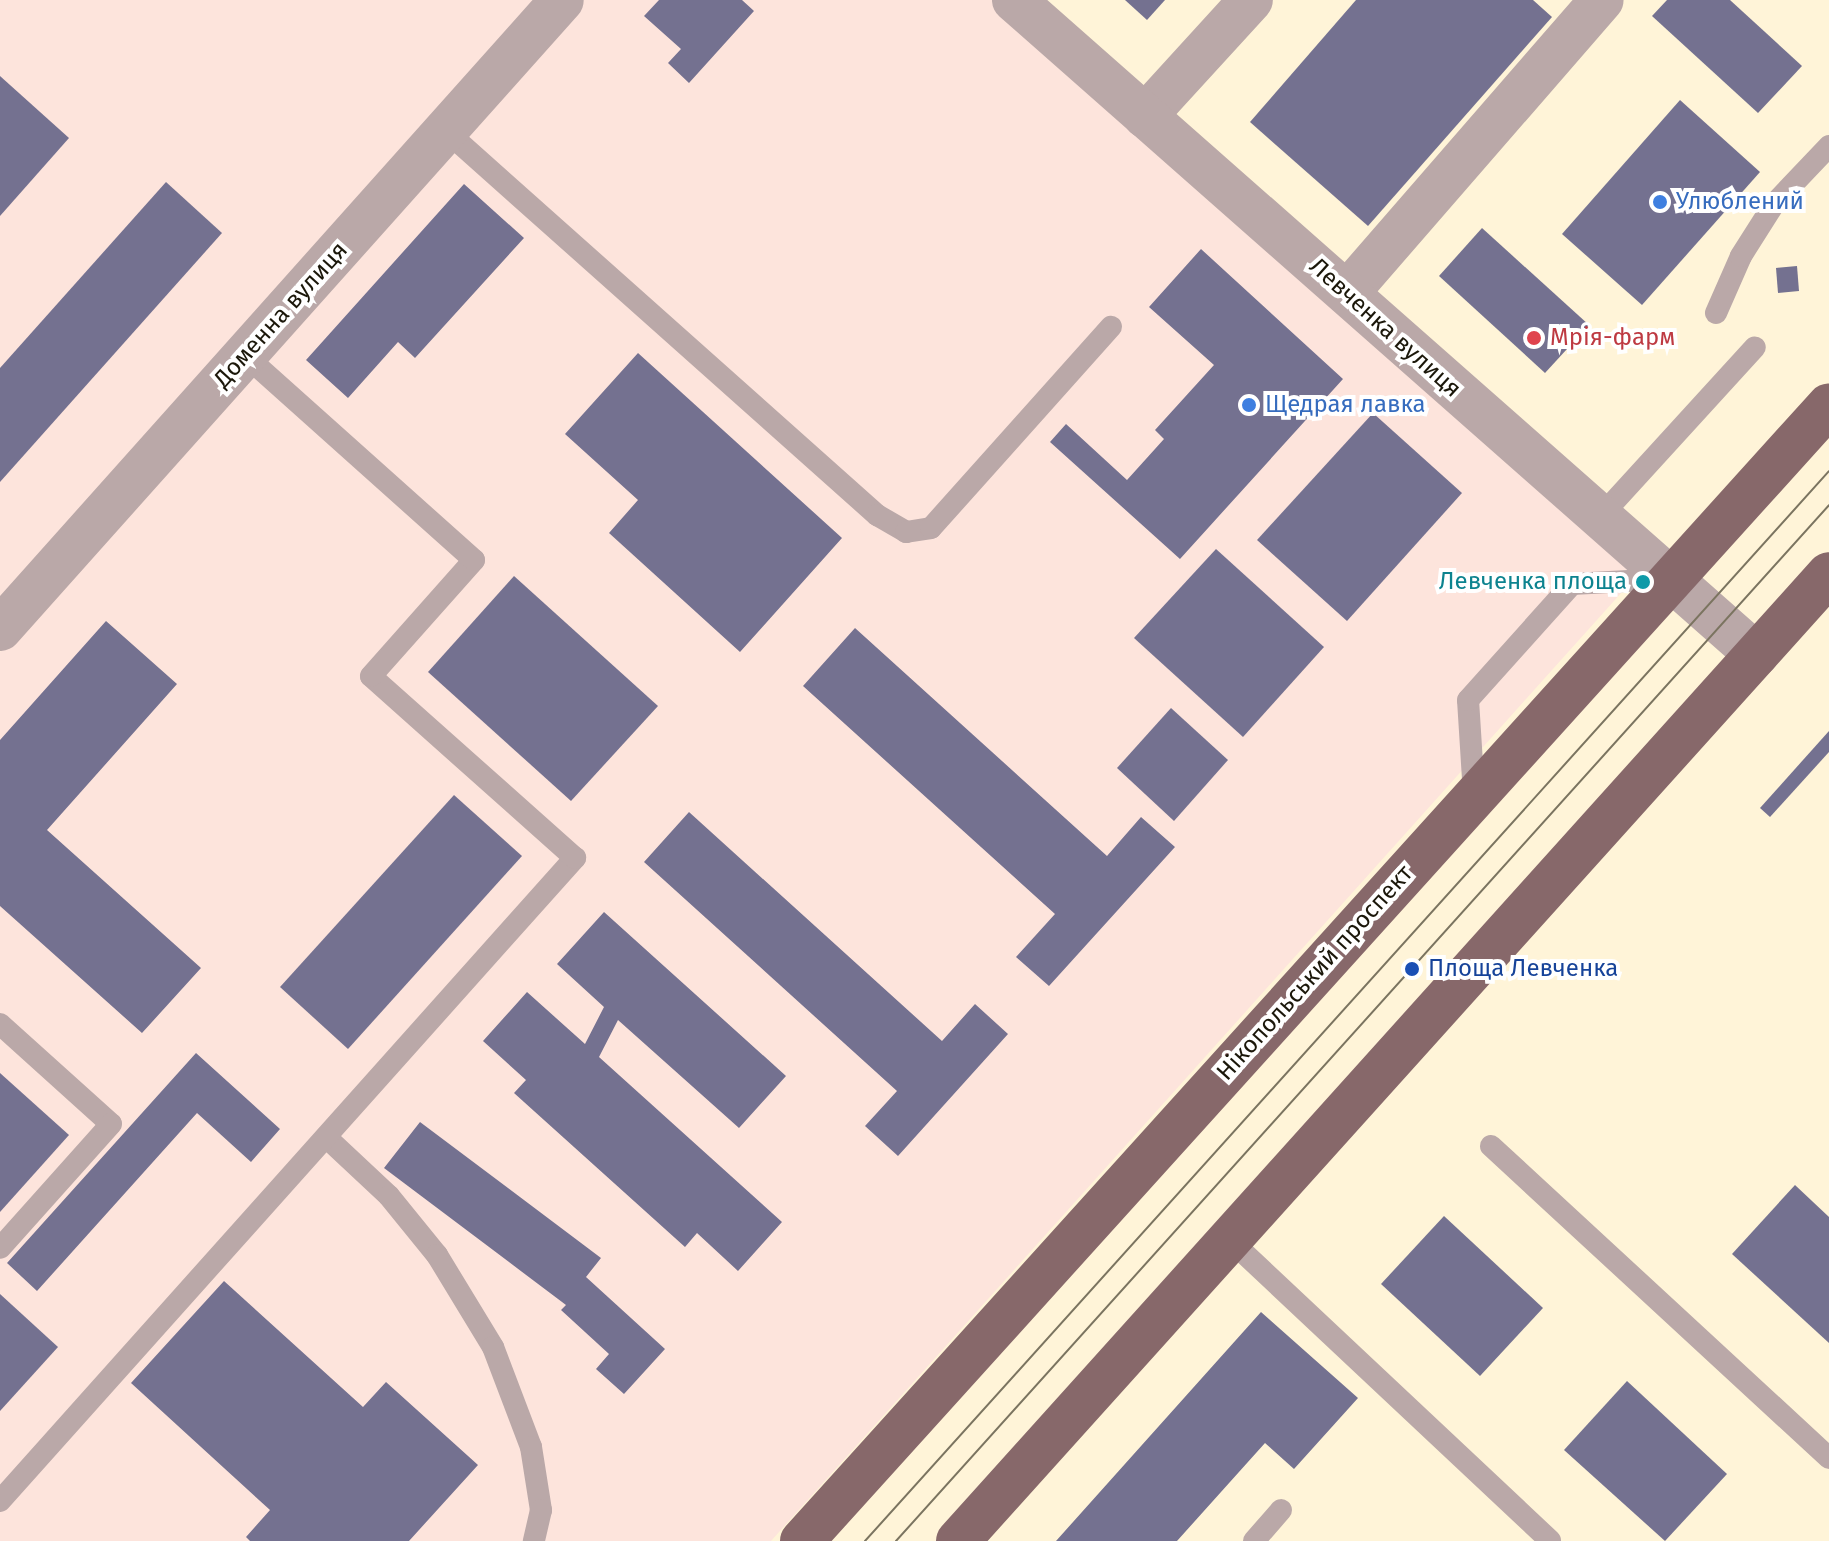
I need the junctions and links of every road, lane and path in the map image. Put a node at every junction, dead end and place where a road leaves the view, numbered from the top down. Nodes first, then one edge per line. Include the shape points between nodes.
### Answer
1 (562, 0) edge
2 (1014, 0) edge
3 (1251, 0) edge
4 (1602, 0) edge
5 (1145, 116) junction
6 (445, 130) junction
7 (1829, 146) edge
8 (1347, 293) junction
9 (1716, 313) dead end
10 (1111, 327) dead end
11 (1755, 347) dead end
12 (245, 355) junction
13 (1829, 405) edge
14 (1599, 518) junction
15 (1829, 574) edge
16 (1670, 579) junction
17 (0, 629) edge
18 (1757, 655) junction
19 (1474, 796) junction
20 (0, 1024) edge
21 (326, 1137) junction
22 (1491, 1146) dead end
23 (1230, 1240) junction
24 (0, 1248) edge
25 (1829, 1458) edge
26 (0, 1501) edge
27 (1281, 1510) dead end
28 (534, 1541) edge
29 (802, 1541) edge
30 (958, 1541) edge
31 (1254, 1541) edge
32 (1550, 1541) edge

1 - 6 street, Доменна вулиця
2 - 5 street, Левченка вулиця
3 - 5 street
4 - 8 street
5 - 8 street, Левченка вулиця
6 - 10 lane via 877,515 906,532 931,528
6 - 12 street, Доменна вулиця
7 - 9 lane via 1774,204 1741,256
8 - 14 street, Левченка вулиця
11 - 14 lane
12 - 17 street, Доменна вулиця
12 - 21 lane via 474,560 371,676 575,858
13 - 16 main road, Нікопольський проспект
14 - 16 street, Левченка вулиця
15 - 18 main road
16 - 18 street, Левченка вулиця
16 - 19 main road, Нікопольський проспект
16 - 19 lane via 1572,584 1530,630 1468,700
18 - 23 main road
19 - 29 main road, Нікопольський проспект
20 - 24 lane via 111,1124
21 - 26 lane
21 - 28 lane via 389,1196 437,1255 493,1347 531,1447 541,1510
22 - 25 lane
23 - 30 main road
23 - 32 lane
27 - 31 lane

